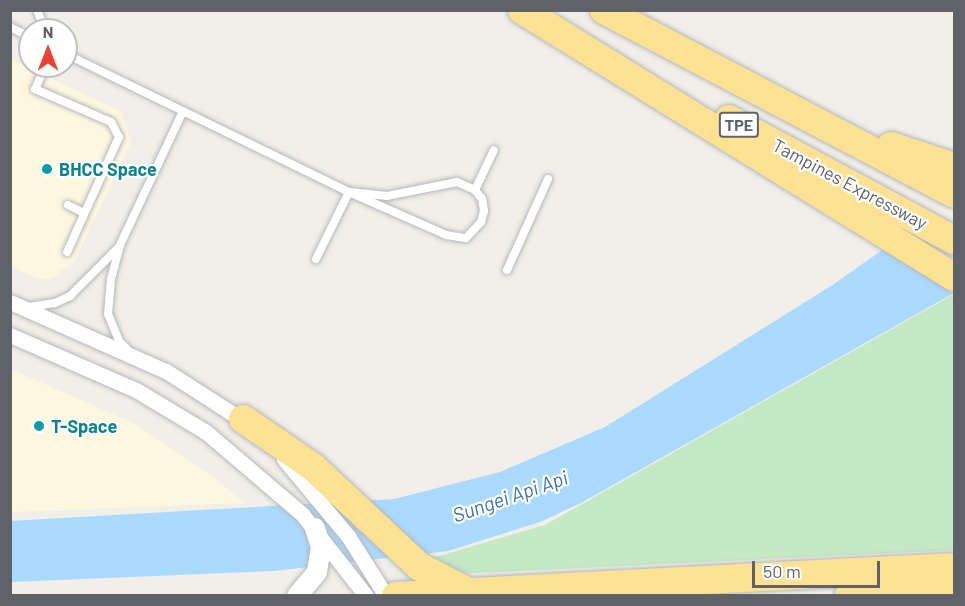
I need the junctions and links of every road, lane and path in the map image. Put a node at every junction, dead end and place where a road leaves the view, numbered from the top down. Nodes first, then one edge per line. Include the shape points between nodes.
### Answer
1 (522, 10) edge
2 (604, 10) edge
3 (78, 60) edge
4 (40, 78) edge
5 (183, 111) junction
6 (818, 123) junction
7 (494, 150) dead end
8 (954, 167) edge
9 (548, 179) dead end
10 (475, 190) junction
11 (349, 192) junction
12 (954, 194) edge
13 (68, 205) dead end
14 (84, 213) junction
15 (954, 240) edge
16 (120, 245) junction
17 (67, 252) dead end
18 (316, 260) dead end
19 (507, 270) dead end
20 (954, 277) edge
21 (17, 305) edge
22 (10, 335) edge
23 (133, 355) junction
24 (243, 419) joint
25 (326, 493) junction
26 (315, 528) junction
27 (954, 567) edge
28 (954, 591) edge
29 (471, 592) junction
30 (297, 596) edge
31 (366, 596) edge
32 (386, 596) edge
33 (396, 596) edge
34 (849, 596) edge

1 - 15 highway, Tampines Expressway / TPE
1 - 20 highway
2 - 6 highway, TPE
3 - 5 lane
4 - 14 lane via 35,88 111,122 117,129 119,137
5 - 11 lane
5 - 16 lane
6 - 8 highway
6 - 12 highway, TPE
7 - 10 lane
9 - 19 lane
10 - 11 lane via 457,182 387,196
10 - 11 lane via 482,199 481,222 466,238 457,238
11 - 18 lane
13 - 14 lane
14 - 17 lane
16 - 21 lane via 69,296 55,303
16 - 23 lane via 107,295 108,314 119,341
21 - 23 street
22 - 26 street via 162,404 221,443 283,495
23 - 24 street
24 - 25 highway via 279,441
25 - 29 highway via 420,567
25 - 32 street
26 - 30 street via 321,547 317,572
26 - 31 street
27 - 29 highway
28 - 34 highway
29 - 33 highway

